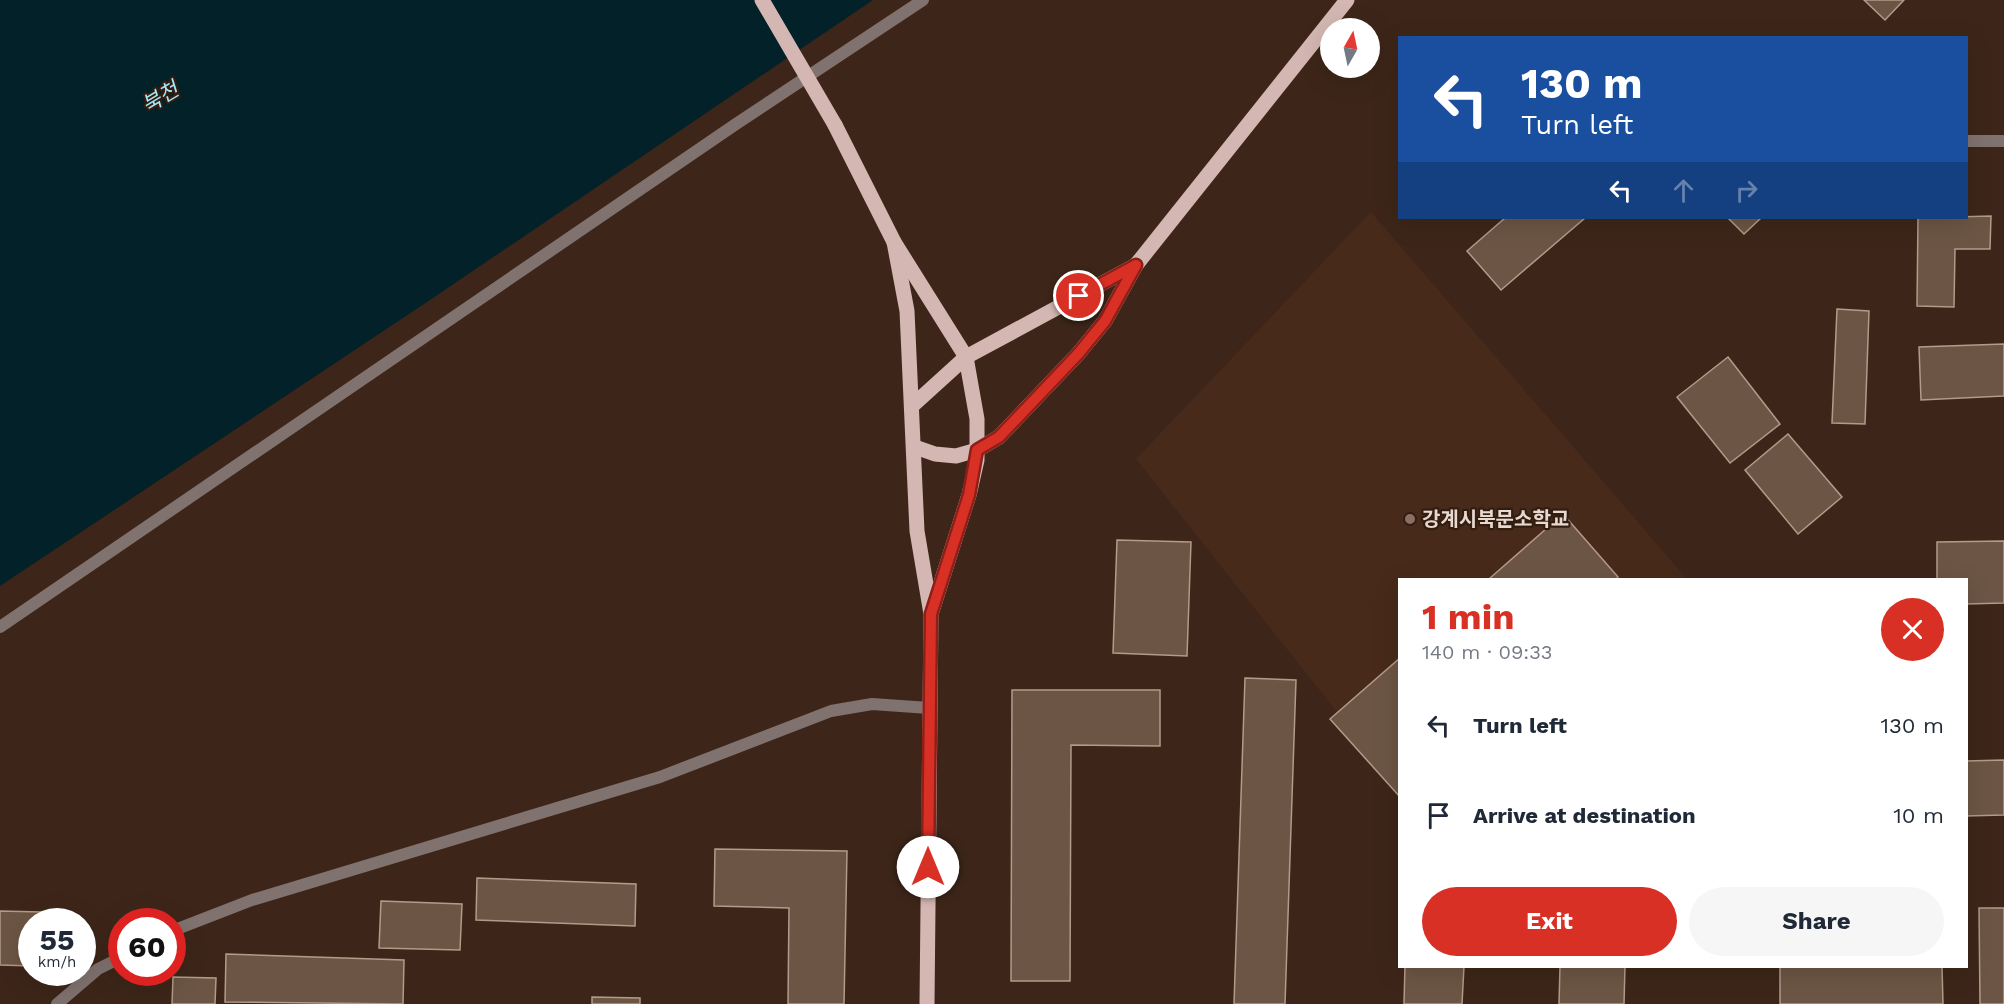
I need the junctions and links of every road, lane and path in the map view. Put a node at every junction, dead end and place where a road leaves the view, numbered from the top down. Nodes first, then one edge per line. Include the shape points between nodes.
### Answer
1 (762, 0) edge
2 (923, 0) edge
3 (1347, 0) edge
4 (1968, 141) edge
5 (2004, 141) edge
6 (894, 242) junction
7 (1136, 265) junction
8 (966, 357) junction
9 (912, 406) junction
10 (915, 447) junction
11 (977, 450) junction
12 (931, 614) junction
13 (0, 627) edge
14 (929, 708) junction
15 (186, 926) edge
16 (108, 964) edge
17 (57, 1004) edge
18 (927, 1004) edge

1 - 6 main road, bridge via 835,125
2 - 13 street
3 - 7 main road
4 - 5 street
6 - 8 main road
6 - 9 main road via 907,311
7 - 8 main road
7 - 11 main road via 1105,321 1078,354 999,437
8 - 9 main road
8 - 11 main road via 977,419
9 - 10 main road
10 - 11 main road via 956,456
10 - 12 main road via 917,531
11 - 12 main road via 969,495
12 - 14 main road
14 - 15 street via 872,704 831,711 660,777 252,900
14 - 18 main road
16 - 17 street

